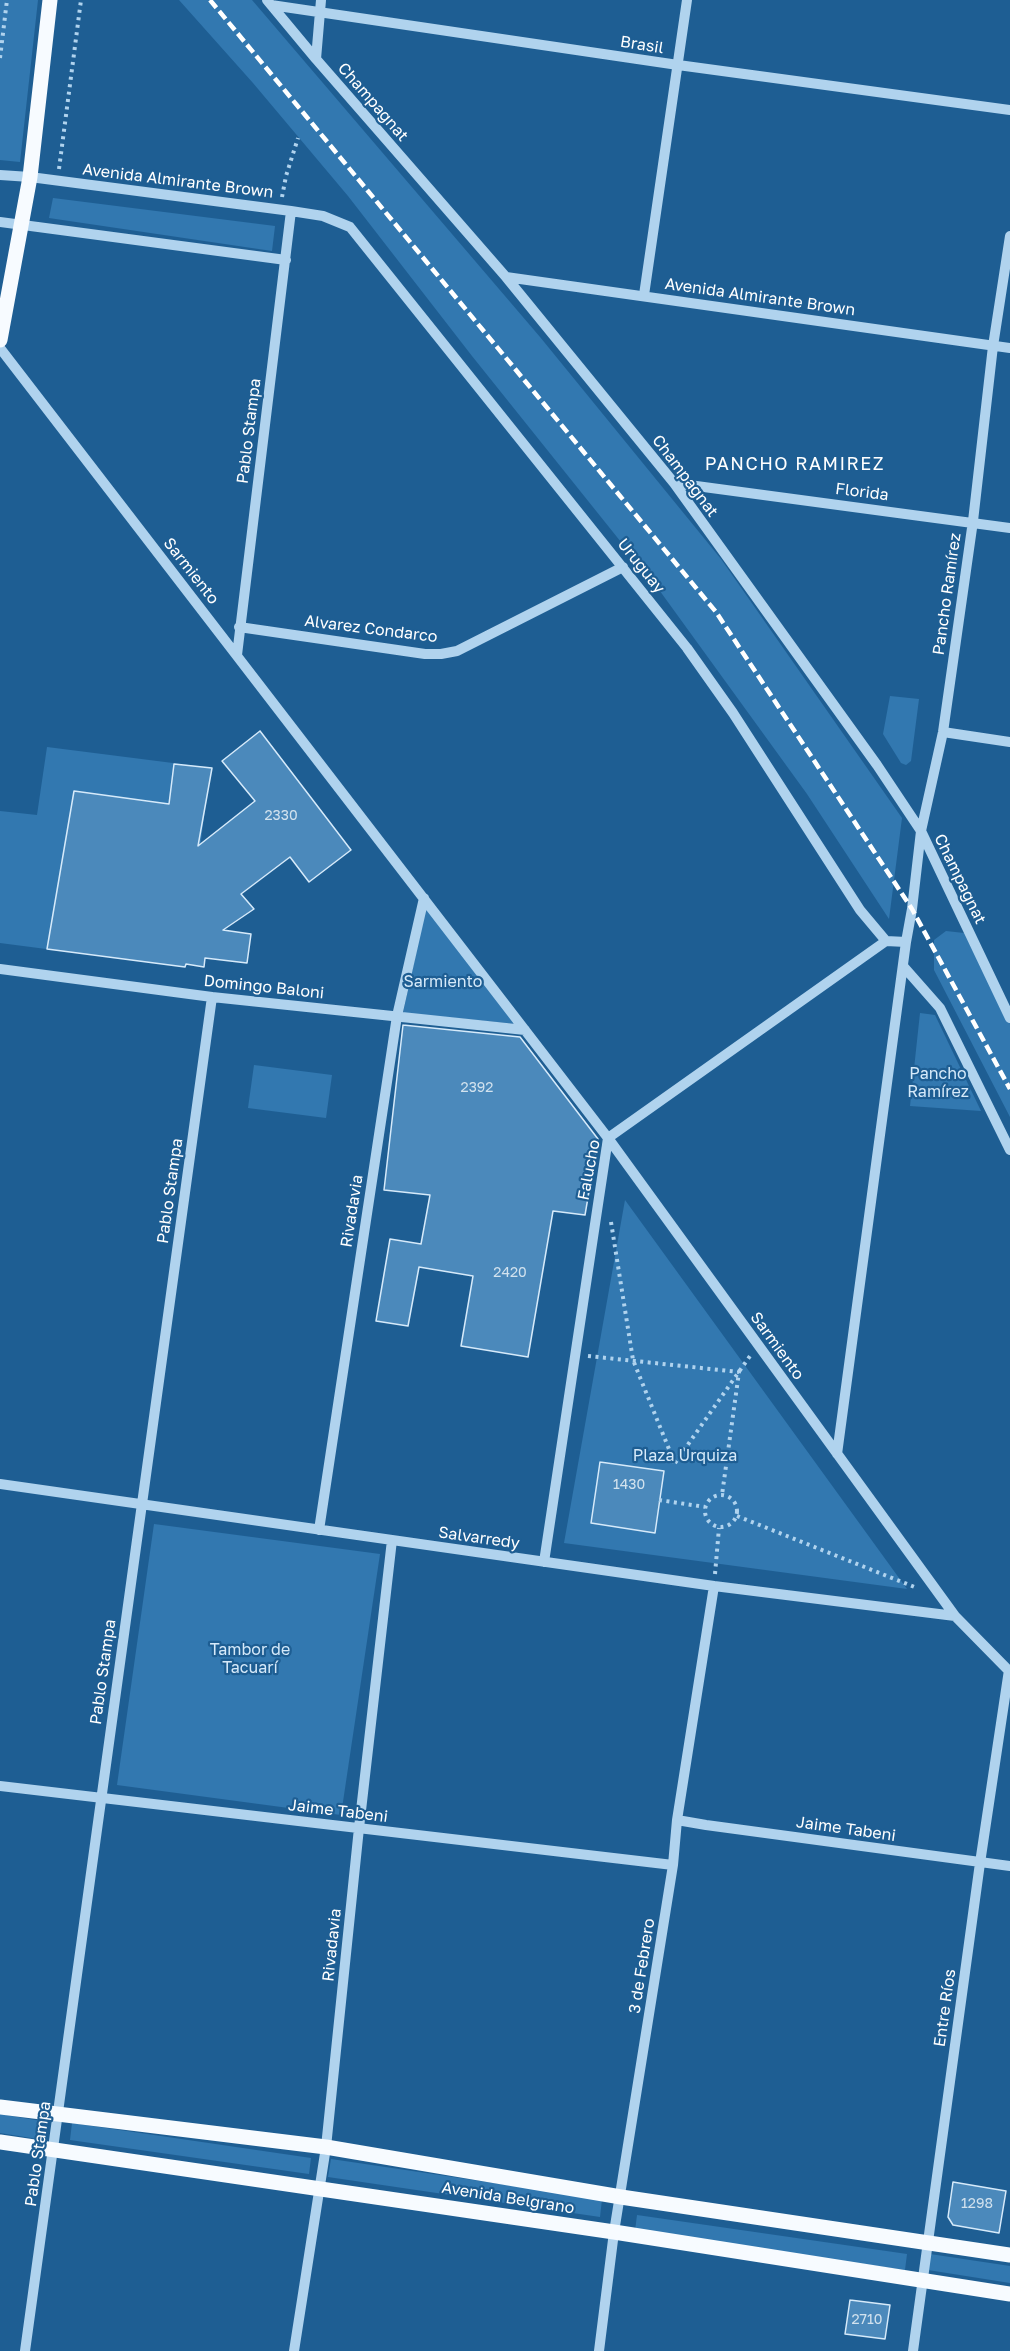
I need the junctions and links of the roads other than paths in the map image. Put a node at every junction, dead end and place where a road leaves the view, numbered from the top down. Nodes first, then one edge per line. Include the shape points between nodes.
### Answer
1 (50, 0) edge
2 (687, 0) edge
3 (269, 2) edge
4 (320, 5) edge
5 (316, 59) junction
6 (678, 65) junction
7 (1010, 110) edge
8 (0, 175) edge
9 (30, 177) junction
10 (285, 210) junction
11 (0, 222) edge
12 (23, 225) junction
13 (350, 227) joint
14 (1010, 236) edge
15 (286, 260) junction
16 (506, 277) junction
17 (644, 295) junction
18 (0, 340) edge
19 (993, 346) junction
20 (0, 348) edge
21 (1010, 348) edge
22 (674, 483) junction
23 (973, 521) junction
24 (1010, 528) edge
25 (623, 567) junction
26 (240, 627) junction
27 (237, 656) junction
28 (943, 732) junction
29 (1010, 742) edge
30 (921, 831) junction
31 (424, 898) junction
32 (886, 941) junction
33 (906, 942) junction
34 (903, 966) junction
35 (0, 969) edge
36 (212, 997) junction
37 (397, 1016) junction
38 (1010, 1018) edge
39 (525, 1030) junction
40 (608, 1138) junction
41 (1010, 1150) edge
42 (837, 1454) junction
43 (0, 1484) edge
44 (142, 1505) junction
45 (320, 1530) junction
46 (392, 1540) junction
47 (544, 1562) junction
48 (714, 1586) junction
49 (955, 1616) junction
50 (1009, 1671) edge
51 (0, 1786) edge
52 (101, 1798) junction
53 (678, 1820) junction
54 (359, 1828) junction
55 (980, 1863) junction
56 (673, 1865) junction
57 (1010, 1866) edge
58 (0, 2107) edge
59 (58, 2116) junction
60 (0, 2142) edge
61 (326, 2148) junction
62 (54, 2149) junction
63 (319, 2188) junction
64 (621, 2197) junction
65 (614, 2232) junction
66 (927, 2243) junction
67 (1010, 2254) edge
68 (923, 2280) junction
69 (1010, 2294) edge
70 (25, 2351) edge
71 (294, 2351) edge
72 (599, 2351) edge
73 (913, 2351) edge

1 - 9 main road
2 - 6 street
3 - 4 street, Brasil
3 - 5 street, Champagnat
4 - 5 street
4 - 6 street, Brasil
5 - 16 street, Champagnat
6 - 7 street, Brasil
6 - 17 street
8 - 9 street, Avenida Almirante Brown
9 - 10 street, Avenida Almirante Brown
9 - 12 main road
10 - 13 street, Avenida Almirante Brown via 323,216
10 - 15 street, Pablo Stampa
11 - 12 street
12 - 15 street
12 - 18 main road
13 - 25 street, Uruguay
14 - 19 street, Pancho Ramírez
15 - 26 street, Pablo Stampa
16 - 17 street, Avenida Almirante Brown
16 - 22 street, Champagnat
17 - 19 street, Avenida Almirante Brown
19 - 21 street, Avenida Almirante Brown
19 - 23 street, Pancho Ramírez
20 - 27 street, Sarmiento
22 - 23 street, Florida
22 - 30 street, Champagnat via 878,765
23 - 24 street, Florida
23 - 28 street, Pancho Ramírez
25 - 26 street, Alvarez Condarco via 456,651 441,654
25 - 32 street, Uruguay via 694,657 860,910
26 - 27 street, Pablo Stampa
27 - 31 street, Sarmiento
28 - 29 street
28 - 30 street, Pancho Ramírez
30 - 33 street, Pancho Ramírez
30 - 38 street, Champagnat
31 - 37 street, Rivadavia
31 - 39 street, Sarmiento
32 - 33 street
32 - 40 street, Falucho
33 - 34 street, Pancho Ramírez
34 - 41 street via 940,1008
34 - 42 street, Pancho Ramírez
35 - 36 street, Domingo Baloni
36 - 37 street, Domingo Baloni
36 - 44 street, Pablo Stampa
37 - 39 street, Domingo Baloni
37 - 45 street, Rivadavia
39 - 40 street, Sarmiento
40 - 42 street, Sarmiento
40 - 47 street, Falucho
42 - 49 street, Sarmiento
43 - 44 street, Salvarredy
44 - 45 street, Salvarredy
44 - 52 street, Pablo Stampa
45 - 46 street, Salvarredy
46 - 47 street, Salvarredy
46 - 54 street, Rivadavia
47 - 48 street, Salvarredy
48 - 49 street, Salvarredy
48 - 53 street, 3 de Febrero
49 - 50 street, Sarmiento
50 - 55 street, Entre Ríos
51 - 52 street, Jaime Tabeni
52 - 54 street, Jaime Tabeni
52 - 59 street, Pablo Stampa
53 - 55 street, Jaime Tabeni
53 - 56 street, 3 de Febrero
54 - 56 street, Jaime Tabeni
54 - 61 street, Rivadavia
55 - 57 street, Jaime Tabeni
55 - 66 street, Entre Ríos
56 - 64 street, 3 de Febrero
58 - 59 main road, Avenida Belgrano
59 - 61 main road, Avenida Belgrano
59 - 62 street, Pablo Stampa
60 - 62 main road, Avenida Belgrano
61 - 63 street, Rivadavia
61 - 64 main road, Avenida Belgrano
62 - 63 main road, Avenida Belgrano
62 - 70 street, Pablo Stampa
63 - 65 main road, Avenida Belgrano
63 - 71 street, Rivadavia
64 - 65 street, 3 de Febrero
64 - 66 main road, Avenida Belgrano
65 - 68 main road, Avenida Belgrano
65 - 72 street, 3 de Febrero
66 - 67 main road, Avenida Belgrano
66 - 68 street, Entre Ríos
68 - 69 main road, Avenida Belgrano
68 - 73 street, Entre Ríos

